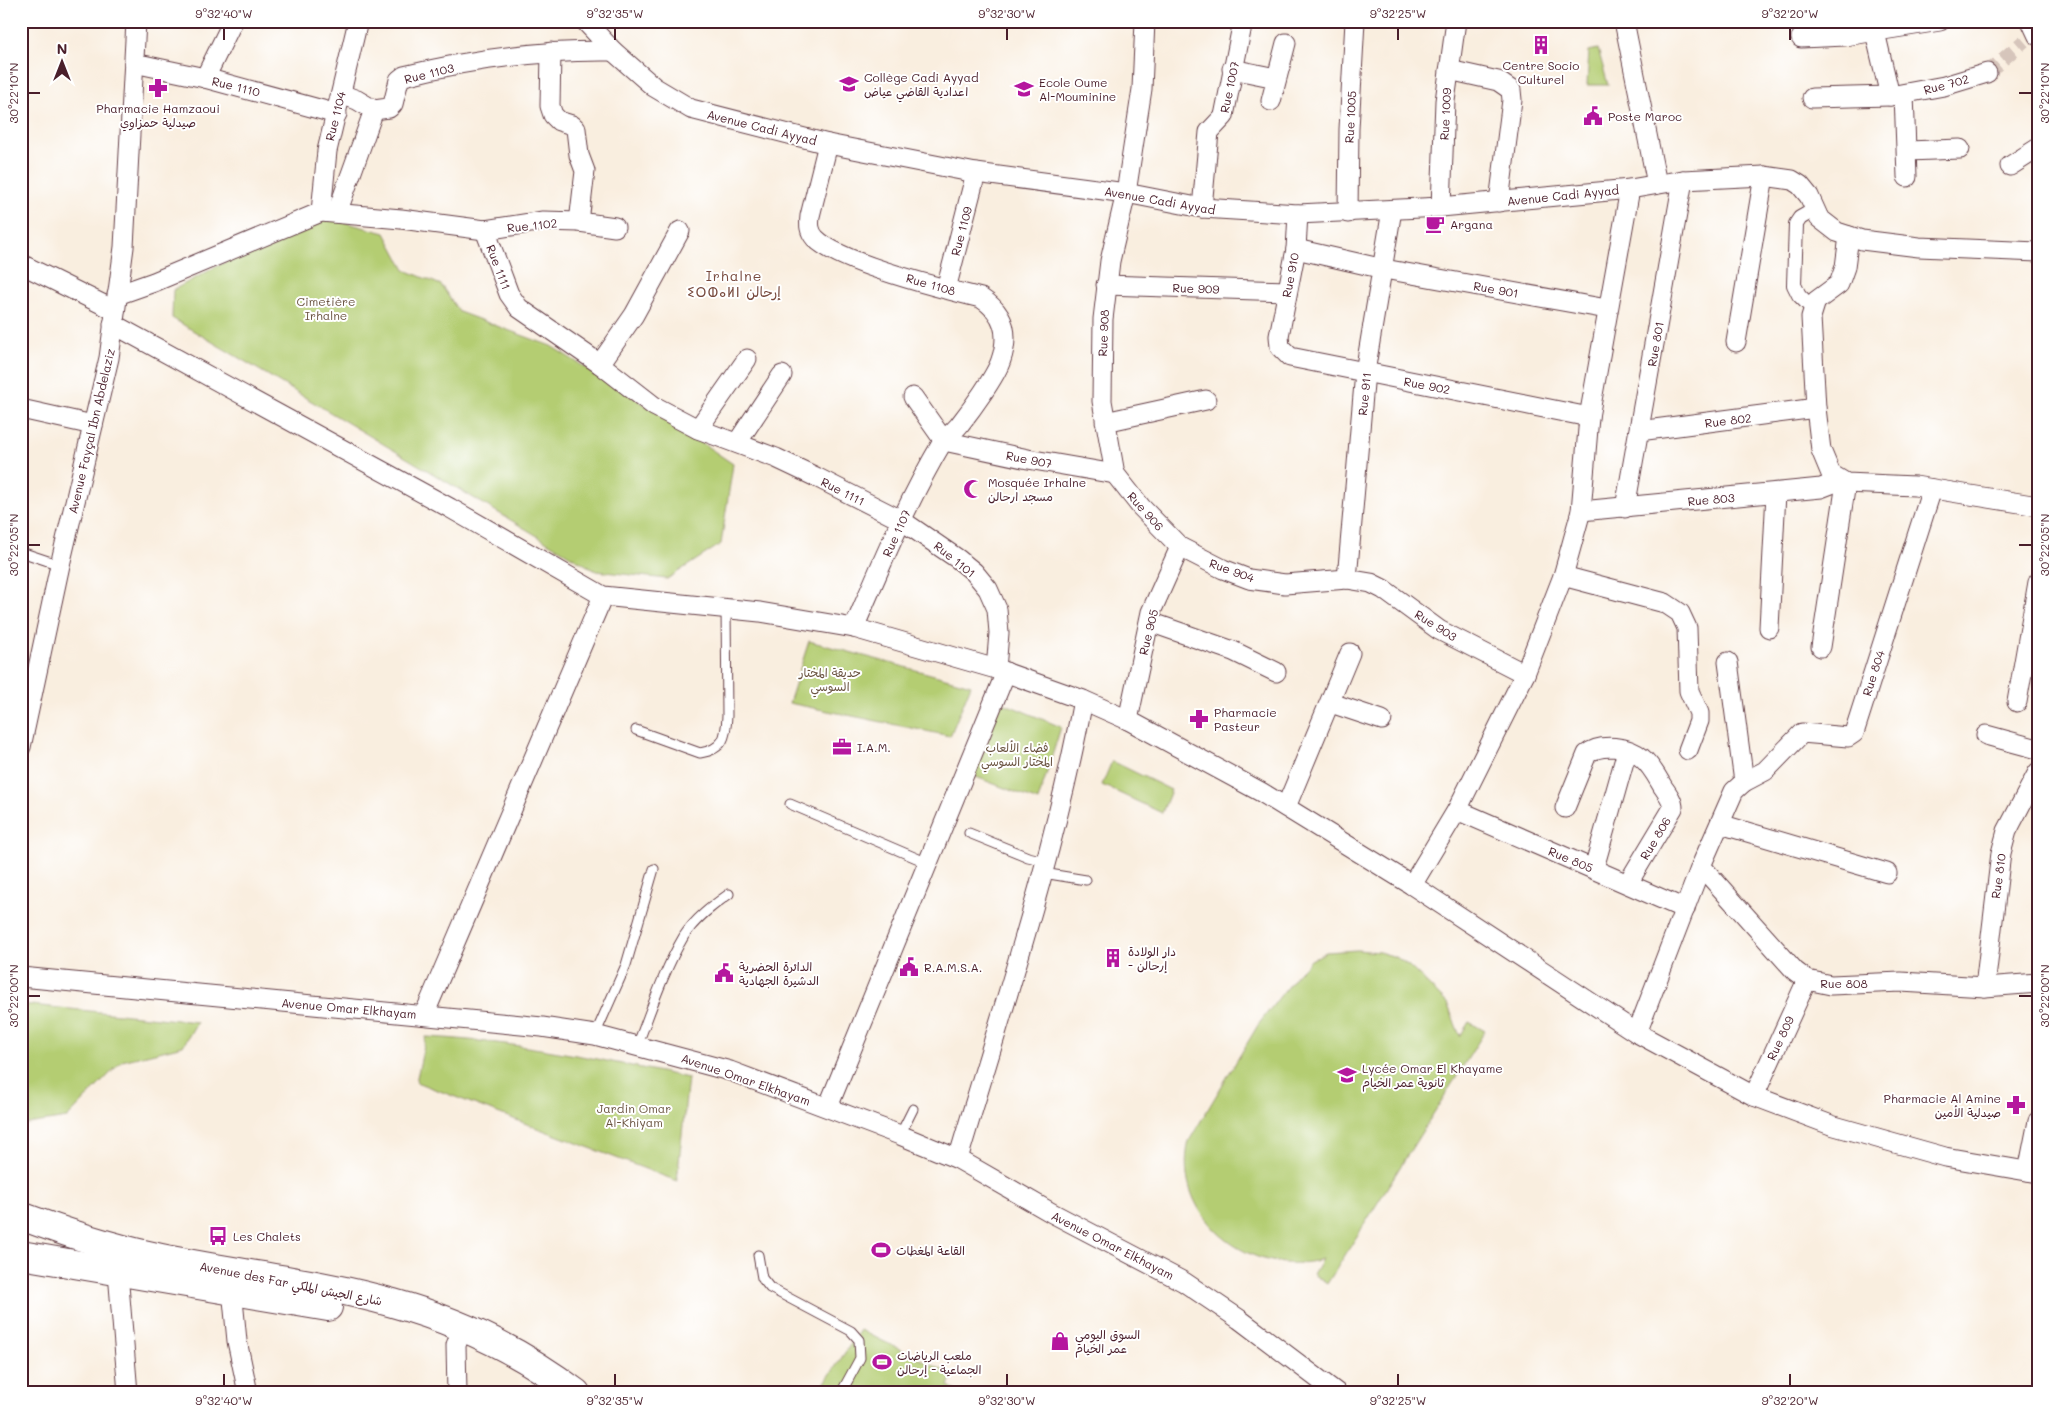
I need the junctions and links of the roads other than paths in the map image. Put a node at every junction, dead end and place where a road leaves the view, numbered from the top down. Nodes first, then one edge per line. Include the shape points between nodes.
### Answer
1 (136, 21) edge
2 (233, 21) edge
3 (358, 21) edge
4 (585, 21) edge
5 (1145, 21) edge
6 (1243, 21) edge
7 (1355, 21) edge
8 (1456, 21) edge
9 (1624, 21) edge
10 (1940, 21) edge
11 (1875, 32) junction
12 (1801, 38) dead end
13 (1286, 43) dead end
14 (613, 51) junction
15 (551, 52) junction
16 (134, 63) junction
17 (1232, 69) junction
18 (1449, 70) junction
19 (1987, 73) tunnel mouth
20 (206, 78) junction
21 (1276, 78) junction
22 (341, 94) junction
23 (1897, 95) junction
24 (1812, 98) dead end
25 (1271, 101) dead end
26 (374, 110) junction
27 (337, 114) junction
28 (828, 144) junction
29 (2038, 148) edge
30 (1960, 149) dead end
31 (1908, 151) junction
32 (2010, 166) dead end
33 (976, 173) junction
34 (1764, 176) junction
35 (1907, 177) dead end
36 (1683, 180) junction
37 (1657, 184) junction
38 (1630, 189) junction
39 (1126, 193) junction
40 (1499, 202) junction
41 (1441, 207) junction
42 (1202, 208) junction
43 (1392, 210) junction
44 (1814, 210) junction
45 (329, 213) junction
46 (1348, 213) junction
47 (1298, 214) junction
48 (579, 222) junction
49 (615, 227) dead end
50 (485, 230) junction
51 (680, 231) dead end
52 (1843, 234) junction
53 (1296, 249) junction
54 (2038, 252) edge
55 (21, 264) edge
56 (1384, 269) junction
57 (1106, 285) junction
58 (946, 289) junction
59 (1287, 291) junction
60 (1812, 308) junction
61 (1607, 309) junction
62 (115, 310) junction
63 (1279, 336) joint
64 (1736, 342) dead end
65 (747, 359) dead end
66 (600, 364) junction
67 (1365, 372) junction
68 (782, 375) dead end
69 (913, 397) dead end
70 (1206, 400) dead end
71 (1816, 408) junction
72 (21, 409) edge
73 (1589, 417) junction
74 (1105, 422) junction
75 (93, 425) junction
76 (698, 430) junction
77 (1639, 432) junction
78 (944, 441) junction
79 (737, 443) junction
80 (1115, 474) junction
81 (1842, 482) junction
82 (1932, 489) junction
83 (1776, 493) junction
84 (2038, 506) edge
85 (1626, 508) junction
86 (1581, 511) junction
87 (901, 520) junction
88 (1180, 547) junction
89 (21, 552) edge
90 (60, 565) junction
91 (1563, 576) junction
92 (1347, 579) junction
93 (2038, 582) edge
94 (603, 596) junction
95 (726, 609) junction
96 (1150, 622) junction
97 (854, 628) junction
98 (1769, 628) dead end
99 (1821, 647) dead end
100 (1350, 653) dead end
101 (1728, 662) dead end
102 (1001, 670) junction
103 (1276, 672) dead end
104 (1525, 674) junction
105 (1083, 700) junction
106 (2017, 702) dead end
107 (1331, 703) junction
108 (1128, 720) junction
109 (1382, 720) dead end
110 (636, 730) dead end
111 (1986, 735) dead end
112 (21, 747) edge
113 (2038, 749) edge
114 (1688, 750) dead end
115 (1627, 751) junction
116 (2038, 772) edge
117 (1744, 782) junction
118 (790, 804) dead end
119 (1286, 807) junction
120 (1565, 808) dead end
121 (1457, 810) junction
122 (1720, 824) junction
123 (969, 833) dead end
124 (928, 863) junction
125 (1701, 866) junction
126 (1044, 867) junction
127 (1594, 868) junction
128 (654, 869) dead end
129 (1887, 873) dead end
130 (1086, 880) dead end
131 (1628, 883) junction
132 (1412, 885) junction
133 (729, 894) dead end
134 (1685, 909) junction
135 (21, 977) edge
136 (1807, 980) junction
137 (2038, 983) edge
138 (1985, 987) junction
139 (424, 1015) junction
140 (1637, 1033) junction
141 (595, 1035) junction
142 (637, 1046) junction
143 (1754, 1096) junction
144 (828, 1106) junction
145 (913, 1110) dead end
146 (2038, 1121) edge
147 (900, 1134) junction
148 (958, 1159) junction
149 (2033, 1172) edge
150 (21, 1216) edge
151 (21, 1255) edge
152 (758, 1255) dead end
153 (118, 1273) junction
154 (231, 1281) junction
155 (459, 1336) junction
156 (128, 1393) edge
157 (248, 1393) edge
158 (457, 1393) edge
159 (545, 1393) edge
160 (576, 1393) edge
161 (841, 1393) edge
162 (1337, 1393) edge

1 - 16 street, Avenue Fayçal Ibn Abdelaziz
2 - 20 street
3 - 22 street, Rue 1104
4 - 14 street, Avenue Cadi Ayyad
5 - 39 street, Rue 908 via 1142,90
6 - 17 street, Rue 1007
7 - 46 street, Rue 1005
8 - 18 street, Rue 1009
9 - 37 street
10 - 11 street
11 - 12 street
11 - 23 street
13 - 21 street
14 - 15 street, Rue 1103
14 - 28 street, Avenue Cadi Ayyad via 654,87 691,109
15 - 26 street, Rue 1103 via 404,76 399,80 393,104 389,108
15 - 48 street via 550,106 559,121 572,125 576,130 579,156 585,171
16 - 20 street, Rue 1110
16 - 62 street, Avenue Fayçal Ibn Abdelaziz via 124,247
17 - 21 street
17 - 42 street, Rue 1007 via 1224,116 1209,132
18 - 40 street via 1498,81 1511,90
18 - 41 street, Rue 1009
19 - 23 street, Rue 702
20 - 27 street, Rue 1110
21 - 25 street
22 - 26 street
22 - 27 street, Rue 1104
23 - 24 street, Rue 702
23 - 31 street
26 - 45 street
27 - 45 street, Rue 1104 via 327,151
28 - 33 street, Avenue Cadi Ayyad
28 - 58 street, Rue 1108 via 810,216 809,227 814,236 822,244 848,257
29 - 32 street
30 - 31 street
31 - 35 street
33 - 39 street, Avenue Cadi Ayyad
33 - 58 street, Rue 1109
34 - 36 street, Avenue Cadi Ayyad
34 - 44 street, Avenue Cadi Ayyad via 1792,180 1800,185
34 - 64 street
36 - 37 street, Avenue Cadi Ayyad
36 - 77 street, Rue 801
37 - 38 street, Avenue Cadi Ayyad
38 - 40 street, Avenue Cadi Ayyad
38 - 61 street
39 - 42 street, Avenue Cadi Ayyad
39 - 57 street, Rue 908
40 - 41 street, Avenue Cadi Ayyad
41 - 43 street, Avenue Cadi Ayyad
42 - 47 street, Avenue Cadi Ayyad
43 - 46 street, Avenue Cadi Ayyad
43 - 56 street, Rue 911
44 - 52 street, Avenue Cadi Ayyad via 1819,218
44 - 60 street via 1796,224 1794,273 1796,291
45 - 50 street, Rue 1111 via 401,218
45 - 62 street, Rue 1111 via 154,282
46 - 47 street, Avenue Cadi Ayyad
47 - 53 street, Rue 910
48 - 49 street, Rue 1102
48 - 50 street, Rue 1102 via 543,221
50 - 66 street, Rue 1111 via 509,294 519,308
51 - 66 street via 634,315
52 - 54 street via 1876,243 1919,247
52 - 60 street via 1845,267 1839,284 1822,295
53 - 56 street, Rue 901
53 - 59 street, Rue 910
55 - 62 street
56 - 61 street, Rue 901
56 - 67 street, Rue 911
57 - 59 street, Rue 909
57 - 74 street, Rue 908 via 1101,357
58 - 78 street, Rue 1108 via 981,298 995,307 1003,320 1004,340 1001,361 960,424
59 - 63 street, Rue 910
60 - 71 street
61 - 73 street
62 - 75 street, Avenue Fayçal Ibn Abdelaziz via 109,358
62 - 94 street
63 - 67 street, Rue 902 via 1280,347 1290,357
65 - 76 street
66 - 76 street, Rue 1111 via 654,406
67 - 73 street, Rue 902
67 - 92 street, Rue 911
68 - 79 street
69 - 78 street
70 - 74 street
71 - 77 street, Rue 802
71 - 81 street via 1824,458 1831,474
72 - 75 street
73 - 86 street
74 - 80 street, Rue 908
75 - 90 street, Avenue Fayçal Ibn Abdelaziz
76 - 79 street, Rue 1111
77 - 85 street, Rue 801
78 - 80 street, Rue 907
78 - 87 street, Rue 1107
79 - 87 street, Rue 1111 via 776,458
80 - 88 street, Rue 906 via 1141,507
81 - 82 street
81 - 83 street, Rue 803
81 - 99 street
82 - 84 street
82 - 117 street, Rue 804 via 1854,733 1848,737 1802,733 1765,771
83 - 85 street, Rue 803
83 - 98 street
85 - 86 street, Rue 803
86 - 91 street
87 - 97 street, Rue 1107
87 - 102 street, Rue 1101 via 958,558 988,589 997,609
88 - 92 street, Rue 904 via 1249,579 1285,584
88 - 96 street, Rue 905 via 1151,612
89 - 90 lane
90 - 112 street, Avenue Fayçal Ibn Abdelaziz
91 - 104 street
91 - 114 street via 1665,603 1680,613 1687,628 1690,691 1699,713
92 - 104 street, Rue 903 via 1371,583 1439,630
93 - 106 street
94 - 95 street
94 - 139 street
95 - 97 street
95 - 110 lane via 728,716 720,746 700,753
96 - 103 street via 1233,651
96 - 108 street, Rue 905
97 - 102 street
100 - 107 street
101 - 117 street
102 - 105 street
102 - 124 street, Rue 1101
104 - 121 street
105 - 108 street
105 - 126 street via 1071,764
107 - 109 street
107 - 119 street
108 - 119 street
111 - 113 street
115 - 120 street, Rue 806 via 1603,747 1587,754
115 - 127 street
115 - 131 street, Rue 806 via 1644,759 1673,803
116 - 138 street, Rue 810 via 2007,831 2001,853
117 - 122 street, Rue 804 via 1734,791
118 - 124 lane
119 - 132 street
121 - 127 street, Rue 805
121 - 132 street
122 - 125 street, Rue 804
122 - 129 street
123 - 126 lane via 1028,857
124 - 144 street, Rue 1101
125 - 134 street, Rue 804
125 - 136 street, Rue 808 via 1795,971
126 - 130 lane
126 - 148 street
127 - 131 street, Rue 805
128 - 141 lane via 626,964
131 - 134 street, Rue 805
132 - 140 street
133 - 142 lane via 702,914 685,936
134 - 140 street, Rue 804
135 - 139 street, Avenue Omar Elkhayam
136 - 138 street, Rue 808 via 1831,985 1901,982
136 - 143 street, Rue 809
137 - 138 street, Rue 808
139 - 141 street, Avenue Omar Elkhayam
140 - 143 street
141 - 142 street, Avenue Omar Elkhayam
142 - 144 street, Avenue Omar Elkhayam via 730,1071
143 - 149 street via 1832,1125 1945,1157
144 - 147 street, Avenue Omar Elkhayam via 862,1122
145 - 147 lane
146 - 149 street
147 - 148 street, Avenue Omar Elkhayam
148 - 162 street, Avenue Omar Elkhayam via 1052,1214 1184,1282
150 - 154 main road, Avenue des Far شارع الجيش الملكي
151 - 153 main road, Avenue des Far شارع الجيش الملكي
152 - 161 lane via 762,1278 770,1288 851,1332 859,1340 860,1358
153 - 154 main road, Avenue des Far شارع الجيش الملكي
153 - 156 street
154 - 155 main road, Avenue des Far شارع الجيش الملكي via 325,1287 394,1303
154 - 157 street via 237,1341
155 - 158 street
155 - 159 main road, Avenue des Far شارع الجيش الملكي via 485,1357
155 - 160 main road, Avenue des Far شارع الجيش الملكي via 530,1363

